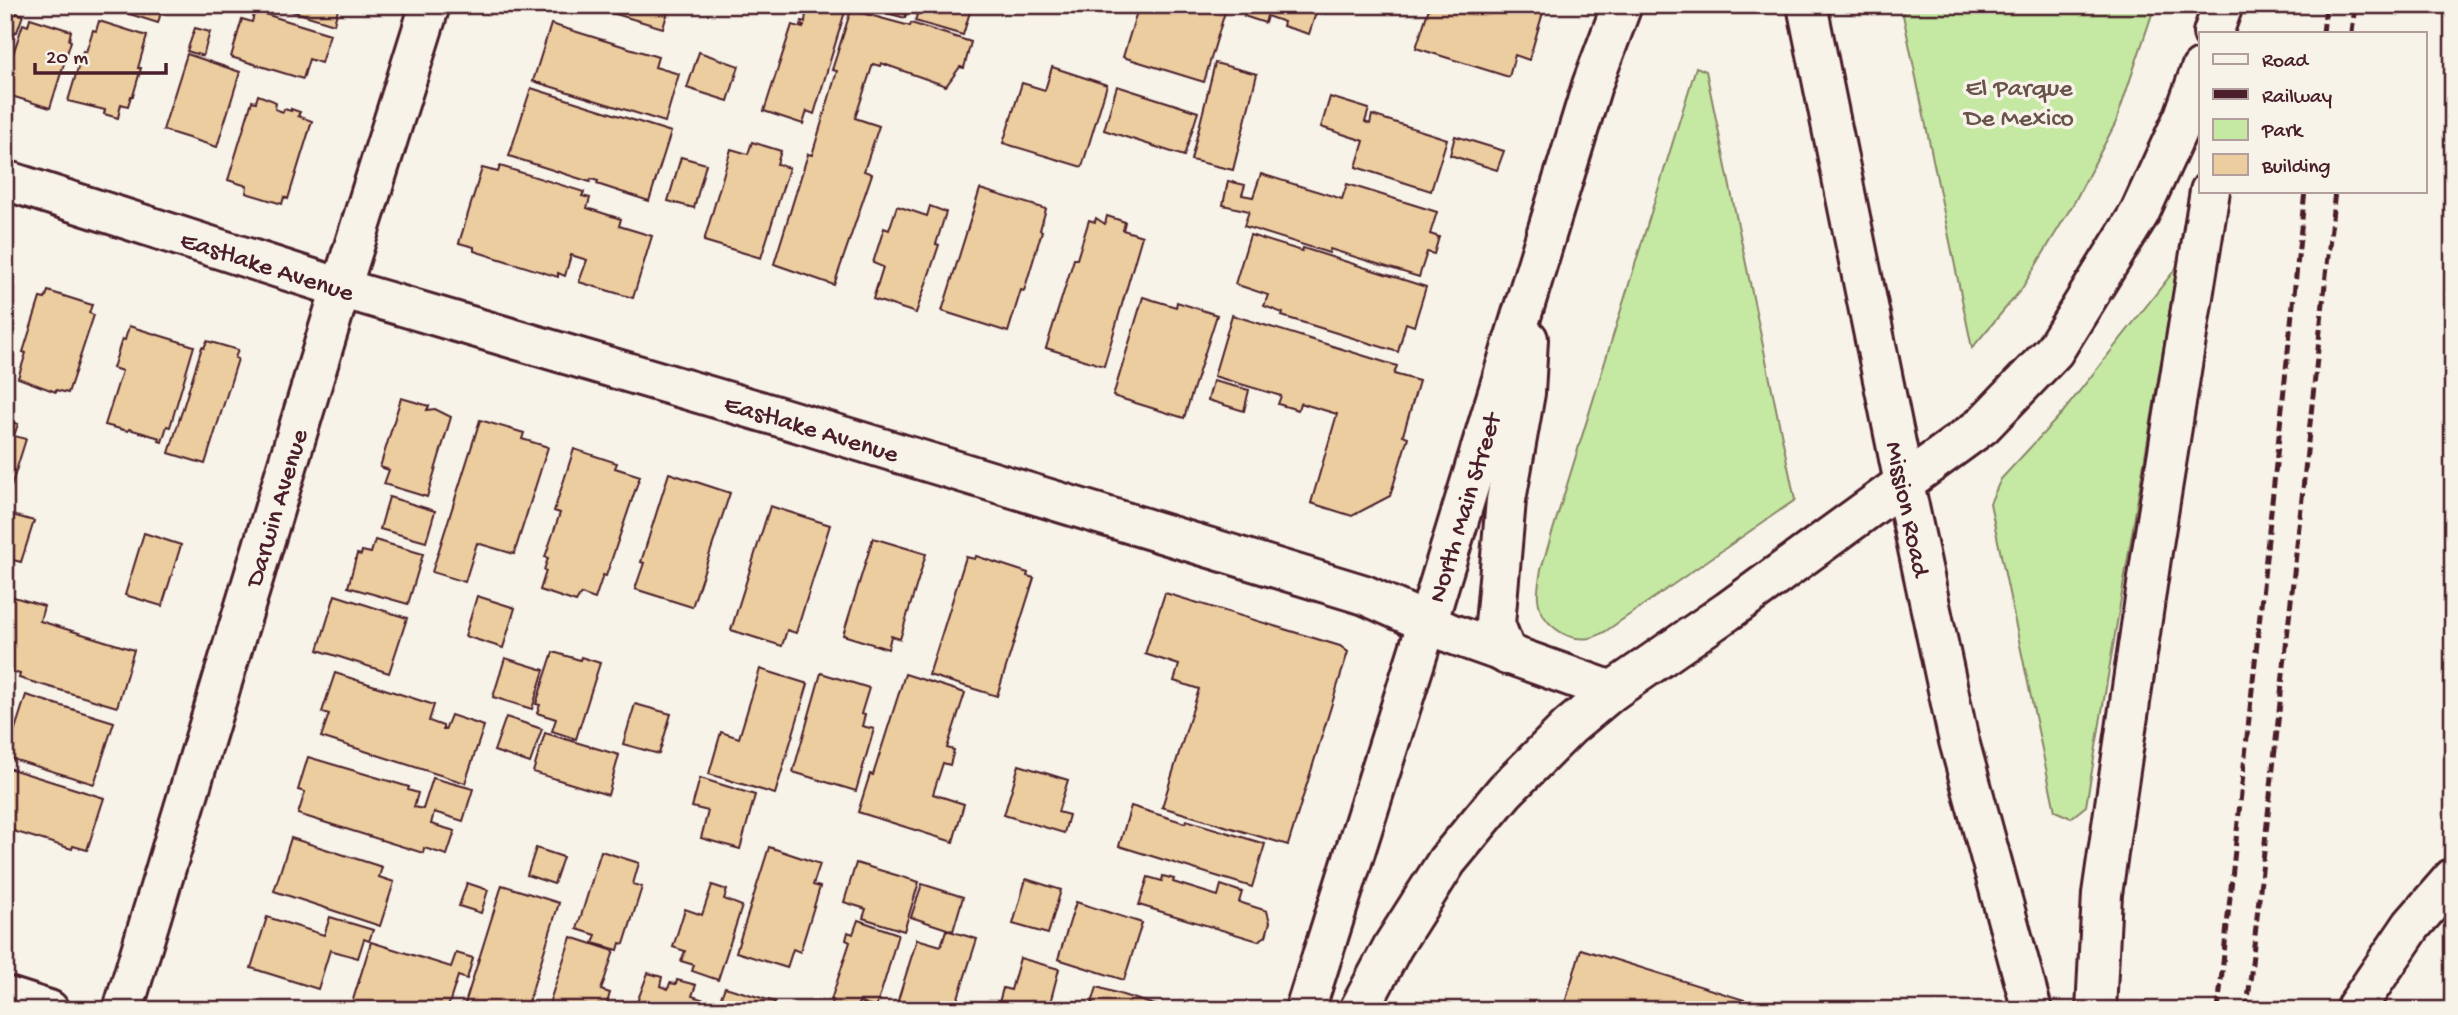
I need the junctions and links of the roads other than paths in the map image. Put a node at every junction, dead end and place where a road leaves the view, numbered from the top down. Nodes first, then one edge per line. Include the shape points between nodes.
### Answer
1 (430, 5) edge
2 (1622, 5) edge
3 (1807, 5) edge
4 (2224, 5) edge
5 (2239, 5) edge
6 (2213, 32) edge
7 (2235, 32) edge
8 (2199, 75) edge
9 (5, 180) edge
10 (2210, 192) edge
11 (1532, 278) junction
12 (341, 288) junction
13 (1904, 483) junction
14 (1427, 624) junction
15 (1507, 655) junction
16 (1612, 691) junction
17 (2453, 878) edge
18 (5, 996) edge
19 (2357, 1008) edge
20 (49, 1010) edge
21 (124, 1010) edge
22 (1305, 1010) edge
23 (1359, 1010) edge
24 (2032, 1010) edge
25 (2096, 1010) edge

1 - 12 main road, Darwin Avenue
2 - 11 main road, North Main Street
3 - 13 main road, Mission Road
4 - 6 main road
5 - 7 main road
8 - 13 main road via 2139,214 2054,351 1982,426
9 - 12 main road, Eastlake Avenue
10 - 25 main road via 2102,894
11 - 14 main road, North Main Street
11 - 15 main road via 1525,393 1506,500 1495,624
12 - 14 main road, Eastlake Avenue via 1365,595
12 - 21 main road, Darwin Avenue
13 - 16 main road
13 - 24 main road, Mission Road via 1959,741
14 - 15 main road, Eastlake Avenue
14 - 22 main road, North Main Street
15 - 16 main road, Eastlake Avenue
16 - 23 main road via 1505,791 1447,861
17 - 19 main road via 2412,925
18 - 20 main road

